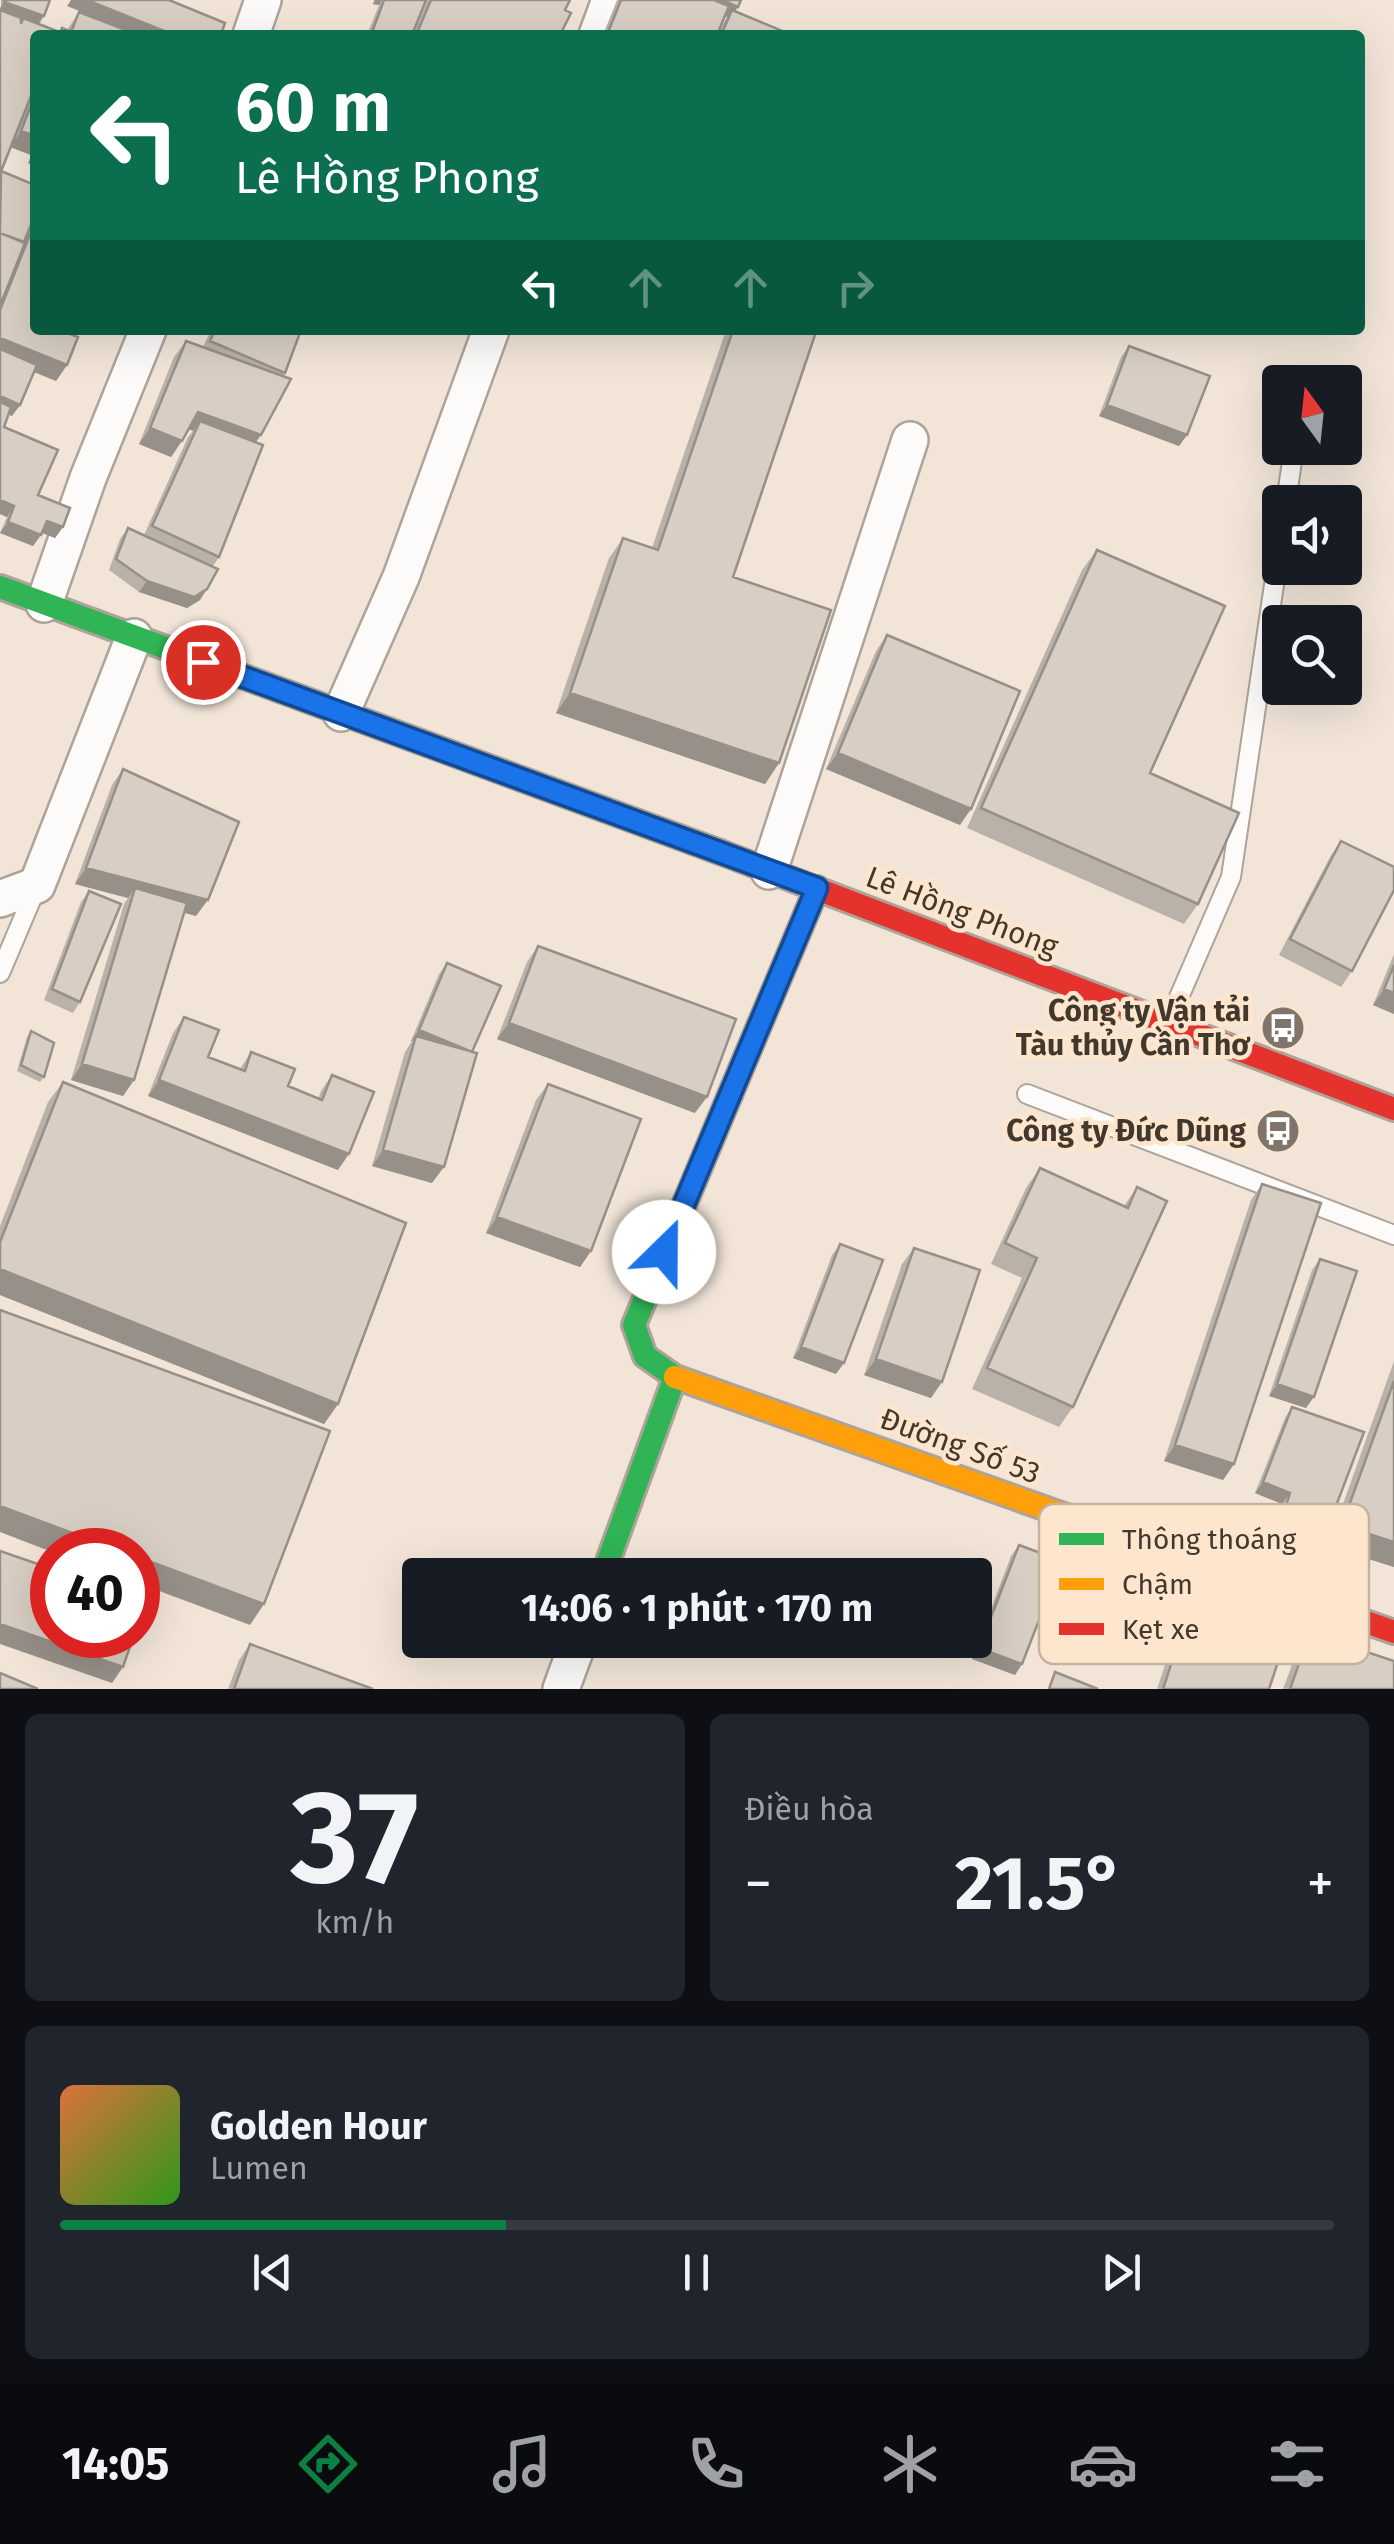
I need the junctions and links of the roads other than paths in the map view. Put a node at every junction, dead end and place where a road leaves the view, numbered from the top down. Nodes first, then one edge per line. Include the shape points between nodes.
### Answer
1 (263, 0) edge
2 (610, 0) edge
3 (254, 30) edge
4 (598, 30) edge
5 (146, 335) edge
6 (489, 335) edge
7 (910, 440) dead end
8 (1274, 585) edge
9 (0, 587) edge
10 (44, 604) junction
11 (134, 637) junction
12 (341, 713) junction
13 (770, 871) junction
14 (37, 885) junction
15 (817, 888) junction
16 (0, 899) edge
17 (0, 973) edge
18 (1168, 1022) junction
19 (1027, 1094) dead end
20 (1394, 1110) edge
21 (1394, 1235) edge
22 (675, 1377) junction
23 (1039, 1506) edge
24 (609, 1558) edge
25 (1369, 1623) edge
26 (1394, 1632) edge
27 (573, 1658) edge
28 (562, 1689) edge

1 - 3 street
2 - 4 street
5 - 10 street
6 - 12 street via 401,577
7 - 13 street
8 - 18 lane via 1231,878
9 - 10 main road, Lê Hồng Phong
10 - 11 main road, Lê Hồng Phong
11 - 12 main road, Lê Hồng Phong
11 - 14 street
12 - 13 main road, Lê Hồng Phong
13 - 15 main road, Lê Hồng Phong
14 - 16 street
14 - 17 lane
15 - 18 main road, Lê Hồng Phong
15 - 22 main road via 634,1324 645,1356
18 - 20 main road, Lê Hồng Phong
19 - 21 lane
22 - 23 main road, Đường Số 53
22 - 24 main road
25 - 26 main road, Đường Số 53
27 - 28 street

